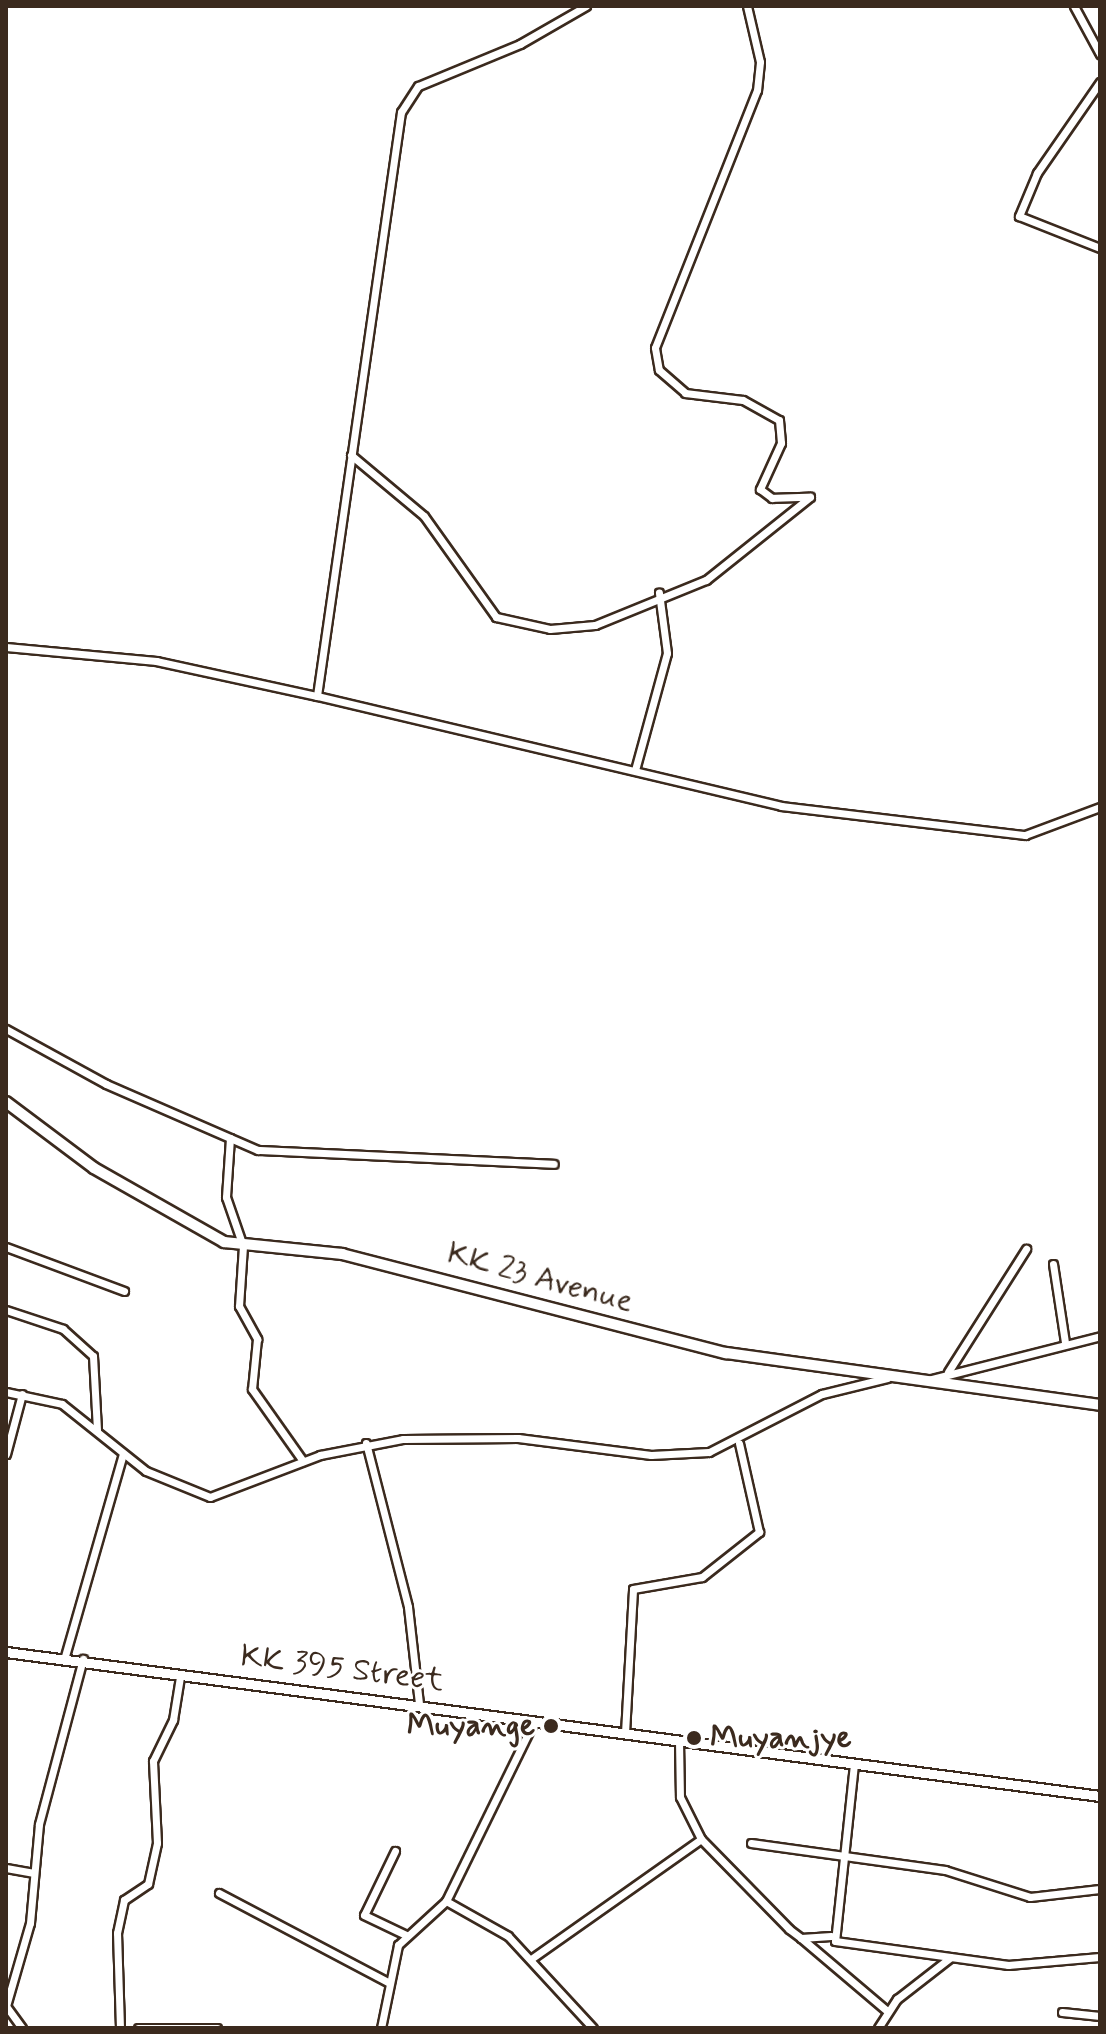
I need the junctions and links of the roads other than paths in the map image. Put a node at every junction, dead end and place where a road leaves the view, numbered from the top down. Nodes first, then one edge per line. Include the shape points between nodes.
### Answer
1 (586, 6) edge
2 (747, 6) edge
3 (1074, 6) edge
4 (1100, 54) edge
5 (1100, 82) edge
6 (1100, 248) edge
7 (351, 455) junction
8 (659, 593) junction
9 (6, 647) edge
10 (317, 696) junction
11 (635, 770) junction
12 (1100, 807) edge
13 (6, 1029) edge
14 (6, 1102) edge
15 (230, 1138) junction
16 (554, 1164) dead end
17 (243, 1246) junction
18 (6, 1247) edge
19 (1026, 1249) dead end
20 (1053, 1264) dead end
21 (124, 1291) dead end
22 (6, 1310) edge
23 (1100, 1336) edge
24 (1065, 1342) junction
25 (948, 1372) junction
26 (887, 1378) junction
27 (921, 1383) junction
28 (6, 1392) edge
29 (22, 1394) junction
30 (1100, 1405) edge
31 (97, 1430) junction
32 (366, 1443) junction
33 (739, 1443) junction
34 (6, 1454) edge
35 (123, 1454) junction
36 (303, 1461) junction
37 (6, 1652) edge
38 (65, 1656) junction
39 (83, 1659) junction
40 (180, 1677) junction
41 (419, 1704) junction
42 (534, 1721) junction
43 (625, 1733) junction
44 (679, 1741) junction
45 (854, 1764) junction
46 (1100, 1796) edge
47 (701, 1839) junction
48 (751, 1843) dead end
49 (395, 1851) dead end
50 (841, 1853) junction
51 (6, 1868) edge
52 (33, 1873) junction
53 (1100, 1889) edge
54 (219, 1893) dead end
55 (446, 1901) junction
56 (406, 1935) junction
57 (831, 1936) junction
58 (801, 1938) junction
59 (951, 1957) junction
60 (1100, 1957) edge
61 (531, 1959) junction
62 (388, 1982) junction
63 (6, 2006) edge
64 (886, 2010) junction
65 (1062, 2012) dead end
66 (1100, 2016) edge
67 (880, 2025) edge
68 (22, 2028) edge
69 (120, 2028) edge
70 (138, 2028) edge
71 (217, 2028) edge
72 (381, 2028) edge
73 (593, 2028) edge
74 (890, 2028) edge

1 - 7 street via 520,44 418,86 401,112
2 - 8 street via 760,62 757,90 655,348 659,370 685,393 743,400 779,420 781,443 760,489 772,498 810,497 706,580
3 - 4 street
5 - 6 street via 1037,173 1019,216
7 - 8 street via 424,516 470,588 513,625 595,625
7 - 10 street
8 - 11 street via 667,653
9 - 10 street via 156,661
10 - 11 street
11 - 12 street via 781,806 1025,835
13 - 15 street
14 - 17 main road, KK 23 Avenue via 94,1168 204,1233
15 - 16 street via 258,1150
15 - 17 street via 226,1197
17 - 26 main road, KK 23 Avenue via 342,1254 657,1337
17 - 36 street via 240,1310 257,1339 252,1389
18 - 21 street
19 - 25 street
20 - 24 street
22 - 31 street via 63,1329 93,1356
23 - 24 street
24 - 25 street
25 - 27 street
26 - 27 main road, KK 23 Avenue
26 - 33 street via 822,1394
27 - 30 main road, KK 23 Avenue
28 - 29 street
29 - 31 street via 62,1404
29 - 34 street
31 - 35 street
32 - 33 street via 518,1438 676,1457
32 - 36 street
32 - 41 street via 408,1607
33 - 43 street via 759,1532 702,1577 633,1589
35 - 36 street via 210,1497 256,1485
35 - 38 street
37 - 38 street, KK 395 Street
38 - 39 street, KK 395 Street
39 - 40 street, KK 395 Street
39 - 52 street via 42,1809
40 - 41 street, KK 395 Street
40 - 69 street via 173,1720 153,1761 157,1843 148,1884 124,1900 117,1933
41 - 42 street, KK 395 Street
42 - 43 street, KK 395 Street
42 - 55 street
43 - 44 street, KK 395 Street
44 - 45 street, KK 395 Street
44 - 47 street via 680,1797
45 - 46 street, KK 395 Street
45 - 50 street
47 - 58 street
47 - 61 street
48 - 50 street
49 - 56 street via 364,1915
50 - 53 street via 945,1870 1030,1897
50 - 57 street
51 - 52 street
52 - 63 street via 24,1957
54 - 62 street
55 - 56 street
55 - 61 street via 496,1927
56 - 62 street
57 - 58 street
57 - 59 street
58 - 64 street
59 - 60 street via 1036,1966
59 - 64 street
61 - 73 street
62 - 72 street
63 - 68 street
64 - 67 street
65 - 66 street
67 - 74 street
70 - 71 street

